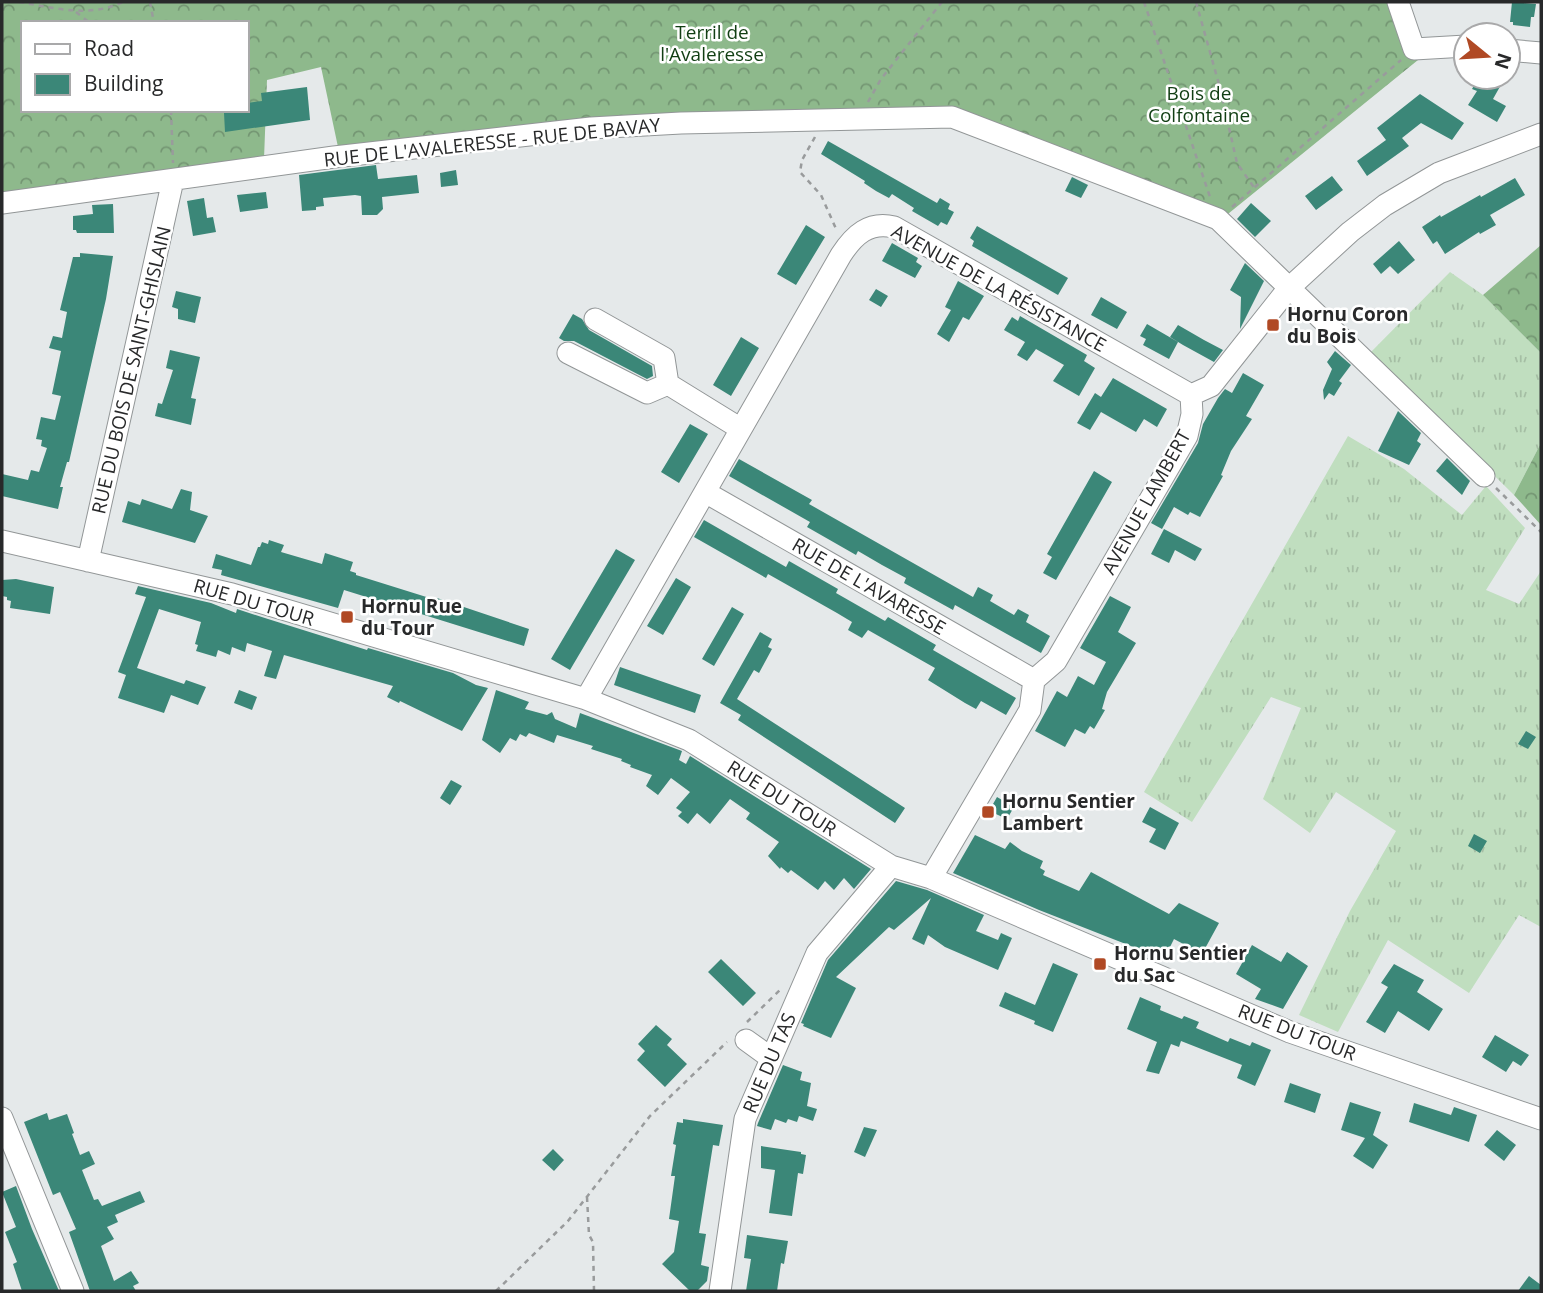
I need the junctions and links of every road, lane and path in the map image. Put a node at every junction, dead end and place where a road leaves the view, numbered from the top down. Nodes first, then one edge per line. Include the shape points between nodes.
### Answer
1 (19, 2) edge
2 (123, 2) edge
3 (149, 2) edge
4 (942, 2) edge
5 (1144, 2) edge
6 (1196, 2) edge
7 (1398, 2) edge
8 (76, 12) junction
9 (87, 21) edge
10 (154, 21) edge
11 (1452, 47) edge
12 (1414, 49) junction
13 (1522, 51) edge
14 (1541, 53) edge
15 (171, 112) edge
16 (853, 120) junction
17 (822, 121) junction
18 (1541, 134) edge
19 (173, 180) junction
20 (1255, 189) junction
21 (2, 203) edge
22 (1218, 219) junction
23 (852, 239) junction
24 (1288, 289) junction
25 (594, 319) dead end
26 (568, 353) dead end
27 (668, 384) junction
28 (1191, 395) junction
29 (741, 429) junction
30 (1484, 476) joint
31 (705, 492) junction
32 (1541, 532) edge
33 (2, 541) edge
34 (88, 561) junction
35 (1034, 680) junction
36 (586, 699) junction
37 (891, 866) junction
38 (931, 878) junction
39 (788, 982) dead end
40 (738, 1037) junction
41 (771, 1058) junction
42 (2, 1118) edge
43 (1541, 1119) edge
44 (587, 1197) junction
45 (73, 1291) edge
46 (496, 1291) edge
47 (594, 1291) edge
48 (720, 1291) edge

1 - 8 path
2 - 8 path via 107,9
3 - 10 path
4 - 16 path
5 - 22 path
6 - 20 path via 1237,163
7 - 12 street
8 - 9 path
11 - 12 street
12 - 20 path
13 - 14 street
15 - 19 path
16 - 17 street, RUE DE L'AVALERESSE - RUE DE BAVAY
16 - 22 street, RUE DE L'AVALERESSE - RUE DE BAVAY via 952,117
17 - 19 street, RUE DE L'AVALERESSE - RUE DE BAVAY via 591,128
17 - 23 path via 800,172 821,195 838,232
18 - 24 street via 1439,173 1385,205
19 - 21 street, RUE DE L'AVALERESSE - RUE DE BAVAY
19 - 34 street, RUE DU BOIS DE SAINT-GHISLAIN
20 - 22 path
22 - 24 street
23 - 28 street, AVENUE DE LA RÉSISTANCE via 881,224 894,227
23 - 29 street
24 - 28 street via 1210,386
24 - 30 street
25 - 27 street via 664,358
26 - 27 street via 647,393
27 - 29 street
28 - 35 street, AVENUE LAMBERT via 1187,436 1056,661
29 - 31 street
30 - 32 path
31 - 35 street, RUE DE L'AVARESSE
31 - 36 street
33 - 34 street, RUE DU TOUR
34 - 36 street, RUE DU TOUR via 232,594
35 - 38 street via 1030,710
36 - 37 street, RUE DU TOUR via 689,740
37 - 38 street, RUE DU TOUR
37 - 41 street, RUE DU TAS via 817,953
38 - 43 street, RUE DU TOUR via 1290,1032
39 - 40 path
40 - 41 street
40 - 44 path via 650,1116
41 - 48 street, RUE DU TAS via 745,1119
42 - 45 street
44 - 46 path
44 - 47 path

